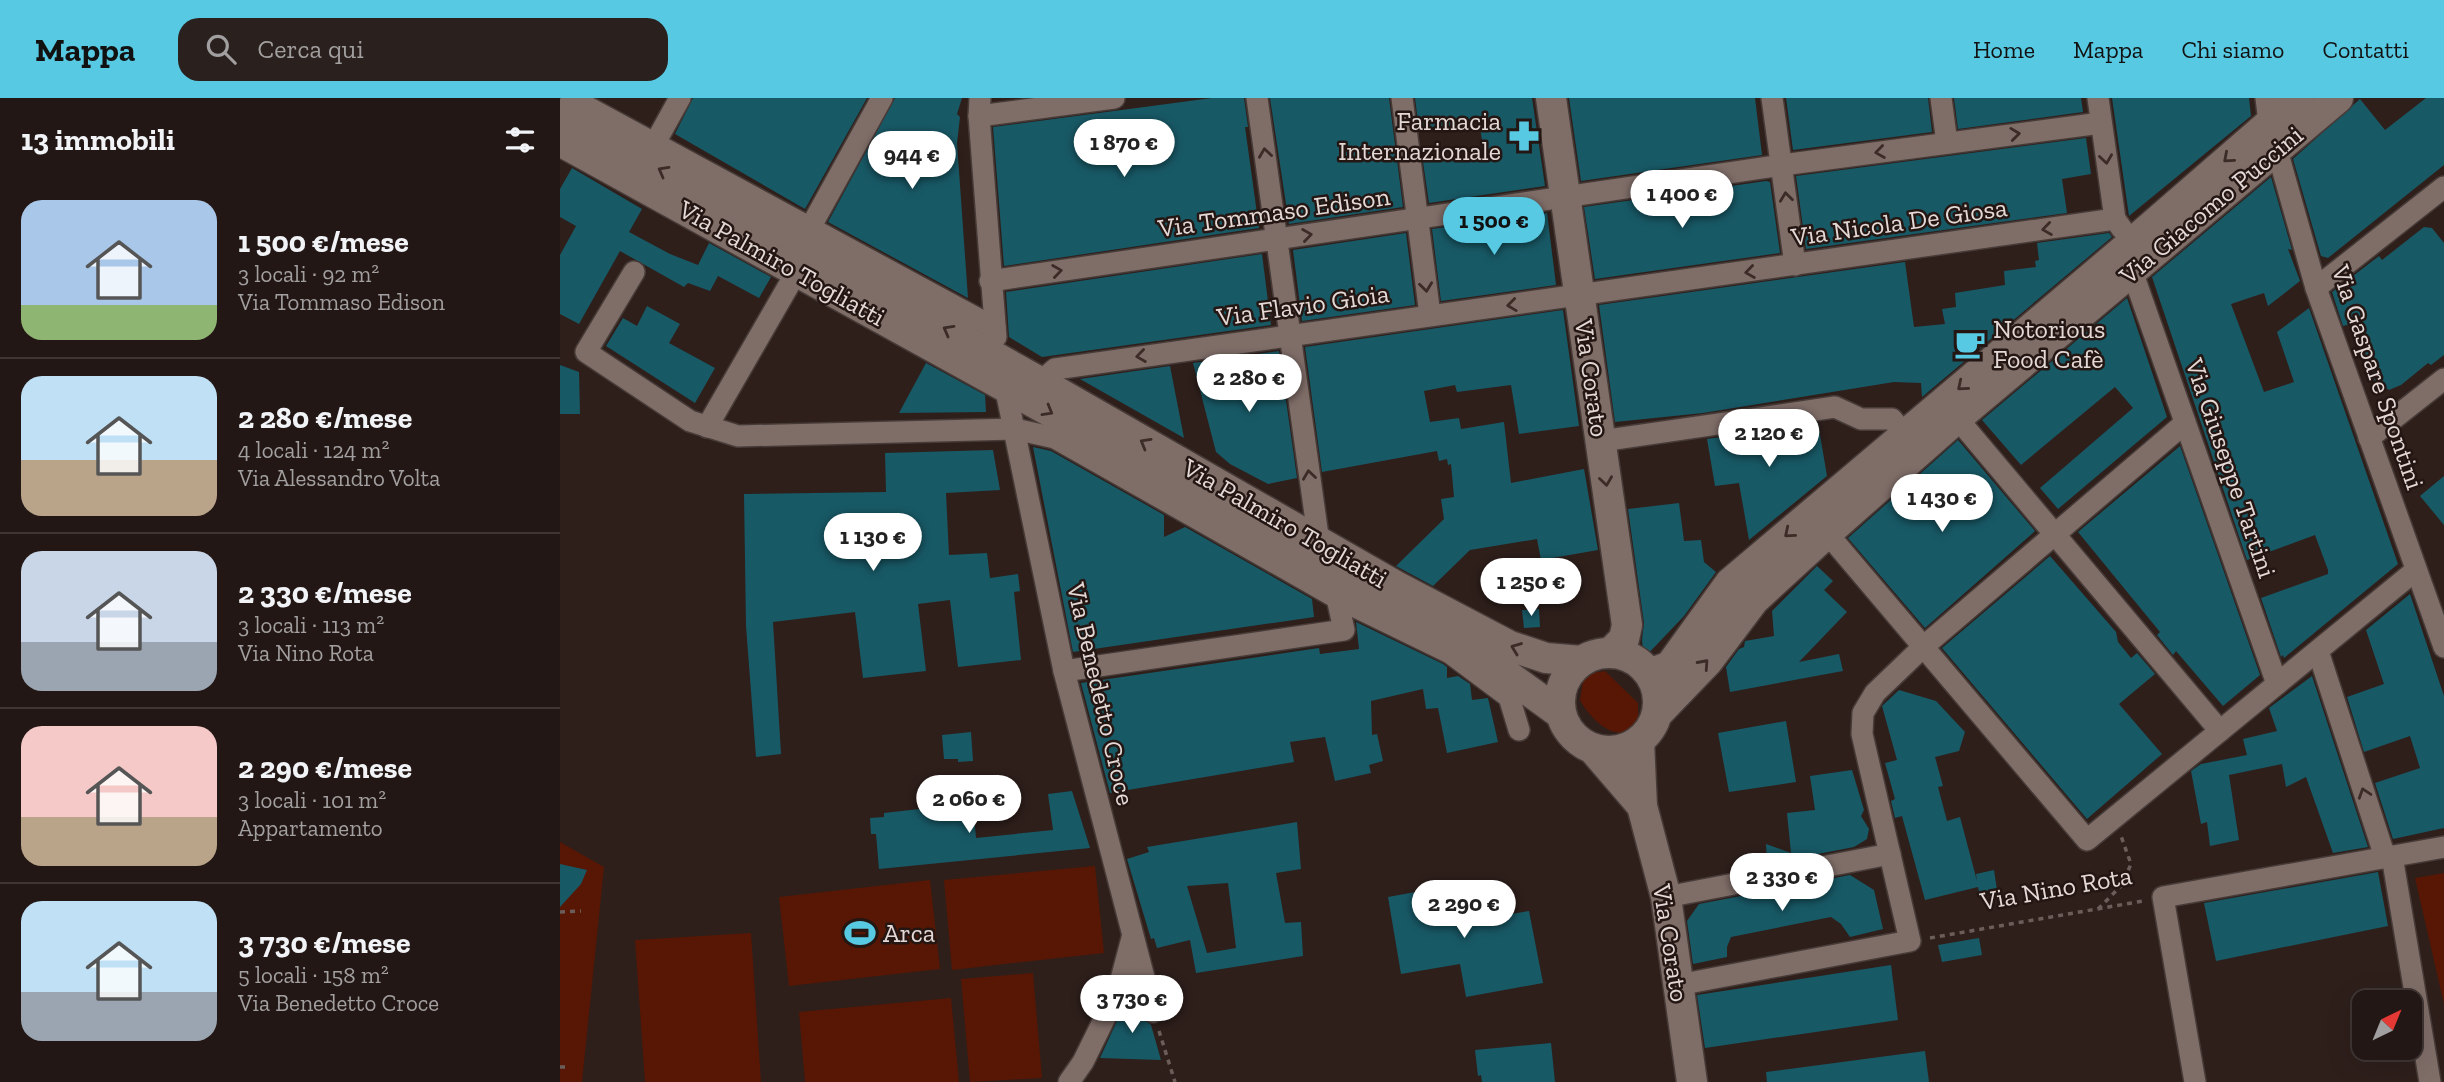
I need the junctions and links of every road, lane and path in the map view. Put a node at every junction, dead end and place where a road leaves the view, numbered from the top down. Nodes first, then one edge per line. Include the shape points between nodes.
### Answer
1 (571, 98) edge
2 (680, 98) edge
3 (882, 98) edge
4 (1114, 98) edge
5 (1257, 98) edge
6 (1402, 98) edge
7 (1551, 98) edge
8 (1772, 98) edge
9 (1941, 98) edge
10 (2098, 98) edge
11 (2299, 98) edge
12 (2338, 98) edge
13 (979, 107) edge
14 (560, 114) edge
15 (2101, 123) junction
16 (2270, 123) edge
17 (560, 141) edge
18 (1947, 143) junction
19 (654, 144) junction
20 (1782, 165) junction
21 (2444, 187) edge
22 (1565, 197) junction
23 (1418, 219) junction
24 (810, 228) junction
25 (1276, 239) junction
26 (2126, 245) junction
27 (1795, 265) junction
28 (797, 271) junction
29 (634, 272) dead end
30 (990, 281) junction
31 (2316, 288) junction
32 (1579, 297) junction
33 (1430, 315) junction
34 (995, 328) junction
35 (1290, 335) junction
36 (1002, 373) junction
37 (2444, 379) edge
38 (1040, 382) junction
39 (1957, 418) junction
40 (2185, 423) junction
41 (707, 427) junction
42 (1015, 429) junction
43 (1905, 435) junction
44 (2370, 438) junction
45 (1601, 441) junction
46 (1827, 533) junction
47 (2055, 534) junction
48 (1319, 543) junction
49 (2417, 570) junction
50 (1337, 598) junction
51 (1923, 647) junction
52 (2444, 648) edge
53 (2318, 651) junction
54 (1596, 657) junction
55 (1064, 671) junction
56 (1650, 674) junction
57 (2277, 684) junction
58 (1562, 714) junction
59 (1657, 714) junction
60 (1519, 730) dead end
61 (2220, 731) junction
62 (1639, 741) junction
63 (1593, 749) junction
64 (1642, 806) junction
65 (2111, 820) junction
66 (2444, 847) edge
67 (1890, 854) junction
68 (2389, 857) junction
69 (1666, 897) junction
70 (2162, 897) junction
71 (2098, 909) junction
72 (581, 911) dead end
73 (560, 912) edge
74 (1133, 936) junction
75 (1910, 942) junction
76 (1678, 985) junction
77 (1153, 1012) joint
78 (1069, 1082) edge
79 (1175, 1082) edge
80 (1692, 1082) edge
81 (2195, 1082) edge
82 (2430, 1082) edge

1 - 19 street
2 - 19 street
3 - 24 street
4 - 13 street
25 -> 5 street
6 - 23 street
7 - 22 main road, Via Corato
8 - 20 street
9 - 18 street
10 - 15 street, Via Giuseppe Tartini
11 - 16 main road, Via Giacomo Puccini
12 - 16 main road, Via Giacomo Puccini
13 - 30 street, Via Benedetto Croce
36 -> 14 main road, Via Palmiro Togliatti
18 -> 15 street, Via Tommaso Edison
15 -> 26 street, Via Giuseppe Tartini
16 - 26 main road, Via Giacomo Puccini
16 - 31 street, Via Gaspare Spontini
17 - 28 main road, Via Palmiro Togliatti
18 -> 20 street, Via Tommaso Edison
19 - 24 street
20 - 22 street, Via Tommaso Edison
27 -> 20 street
21 - 31 street
22 - 23 street, Via Tommaso Edison
22 - 32 main road, Via Corato
25 -> 23 street, Via Tommaso Edison
23 -> 33 street
24 - 34 street
30 -> 25 street, Via Tommaso Edison
25 - 35 street
26 -> 27 street, Via Nicola De Giosa
26 - 39 main road, Via Giacomo Puccini
26 - 40 street, Via Giuseppe Tartini
26 -> 43 main road, Via Giacomo Puccini
27 -> 32 street, Via Nicola De Giosa
28 - 36 main road, Via Palmiro Togliatti
28 - 41 street
29 - 41 street via 586,352 690,421
30 - 34 street, Via Benedetto Croce
31 - 44 street, Via Gaspare Spontini
32 -> 33 street, Via Flavio Gioia
32 - 45 main road, Via Corato
33 - 35 street, Via Flavio Gioia
34 - 36 street, Via Benedetto Croce
35 -> 38 street, Via Flavio Gioia via 1055,369
48 -> 35 street
36 - 38 main road, Via Palmiro Togliatti
36 - 42 street, Via Benedetto Croce
36 -> 58 main road, Via Palmiro Togliatti via 1262,536 1474,651
37 - 44 street
48 -> 38 main road, Via Palmiro Togliatti
39 - 46 main road, Via Giacomo Puccini
39 - 47 street
40 - 47 street
40 - 57 street, Via Giuseppe Tartini
41 - 42 street via 738,436
42 - 50 street via 1055,438
42 - 55 street, Via Benedetto Croce
43 - 45 street via 1892,419 1861,419 1835,407
43 -> 56 main road, Via Giacomo Puccini via 1730,583 1670,666
44 - 49 street, Via Gaspare Spontini
45 -> 54 main road, Via Corato via 1627,625 1624,639
46 - 51 street
59 -> 46 main road, Via Giacomo Puccini via 1707,661 1754,600
47 - 51 street
47 - 61 street
54 -> 48 main road, Via Palmiro Togliatti via 1546,659 1510,646
49 - 52 street, Via Gaspare Spontini
49 - 53 street
50 - 55 street via 1344,630
50 - 60 street via 1450,653 1508,697
51 - 65 street via 2087,839
51 - 67 street via 1875,693 1863,713 1862,734
53 - 57 street
68 -> 53 street
54 - 56 main road via 1635,660
54 - 58 main road, Via Corato via 1571,671 1563,684
55 - 74 street, Via Benedetto Croce
56 - 59 main road via 1656,687
57 - 61 street
58 - 63 main road, Via Corato via 1568,729
59 - 62 main road
61 - 65 street
62 - 63 main road via 1625,749
62 - 64 main road, Via Corato
63 - 64 main road, Via Corato
64 - 69 main road, Via Corato
65 - 71 path via 2124,840 2131,864 2122,885
66 - 68 street, Via Nino Rota
67 - 69 street
67 - 75 street
68 - 70 street, Via Nino Rota
68 - 82 street
69 - 76 main road, Via Corato
70 - 71 path, Via Nino Rota
70 - 81 street
71 - 75 path, Via Nino Rota
72 - 73 path
74 - 77 street, Via Benedetto Croce
74 - 78 street via 1118,991
75 - 76 street
76 - 80 main road, Via Corato
77 - 79 path

